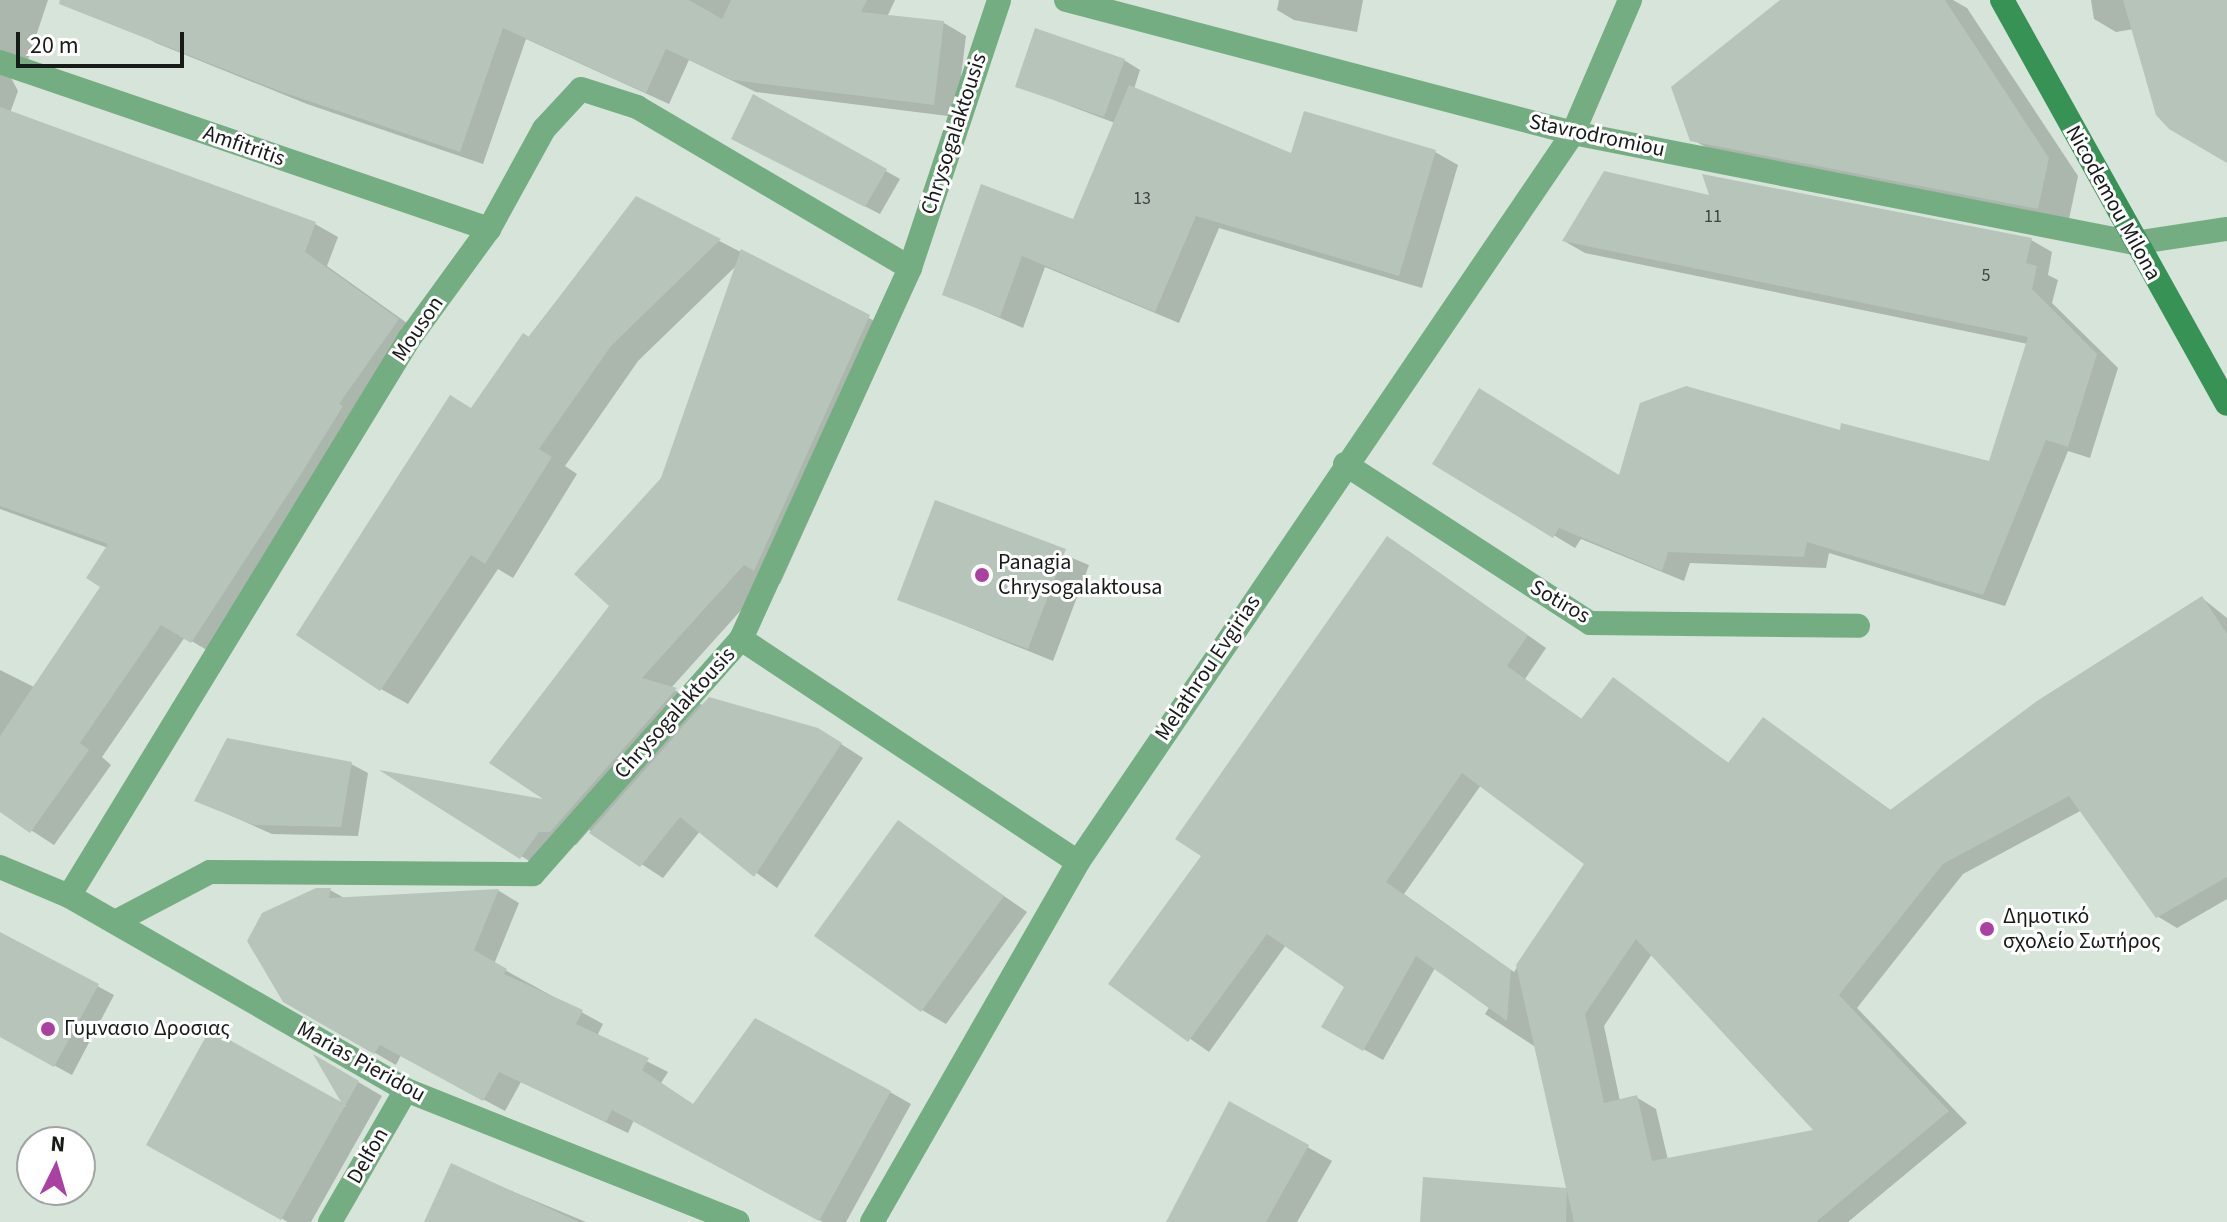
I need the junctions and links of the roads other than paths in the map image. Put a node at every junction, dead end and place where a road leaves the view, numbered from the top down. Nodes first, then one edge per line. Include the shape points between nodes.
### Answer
1 (999, 0) edge
2 (1066, 0) edge
3 (1630, 0) edge
4 (2002, 0) edge
5 (0, 62) edge
6 (1573, 133) junction
7 (489, 229) junction
8 (2227, 229) edge
9 (2134, 243) junction
10 (910, 268) junction
11 (2227, 404) edge
12 (1345, 464) junction
13 (1858, 626) dead end
14 (741, 639) junction
15 (1078, 862) junction
16 (0, 867) edge
17 (69, 896) junction
18 (115, 922) junction
19 (406, 1090) junction
20 (330, 1222) edge
21 (738, 1222) edge
22 (872, 1222) edge

1 - 10 street, Chrysogalaktousis
2 - 6 street, Stavrodromiou
3 - 6 street, Melathrou Evgirias
4 - 9 main road, Nicodemou Milona
5 - 7 street, Amfitritis
6 - 9 street, Stavrodromiou
6 - 12 street, Melathrou Evgirias
7 - 10 street, Mouson via 544,129 581,89 637,107
7 - 17 street, Mouson via 409,339
8 - 9 street, Stavrodromiou
9 - 11 main road, Nicodemou Milona
10 - 14 street, Chrysogalaktousis
12 - 13 street, Sotiros via 1590,623
12 - 15 street, Melathrou Evgirias
14 - 15 street
14 - 18 street, Chrysogalaktousis via 533,874 210,872
15 - 22 street, Melathrou Evgirias
16 - 17 street, Marias Pieridou
17 - 18 street, Marias Pieridou
18 - 19 street, Marias Pieridou
19 - 20 street, Delfon
19 - 21 street, Marias Pieridou

